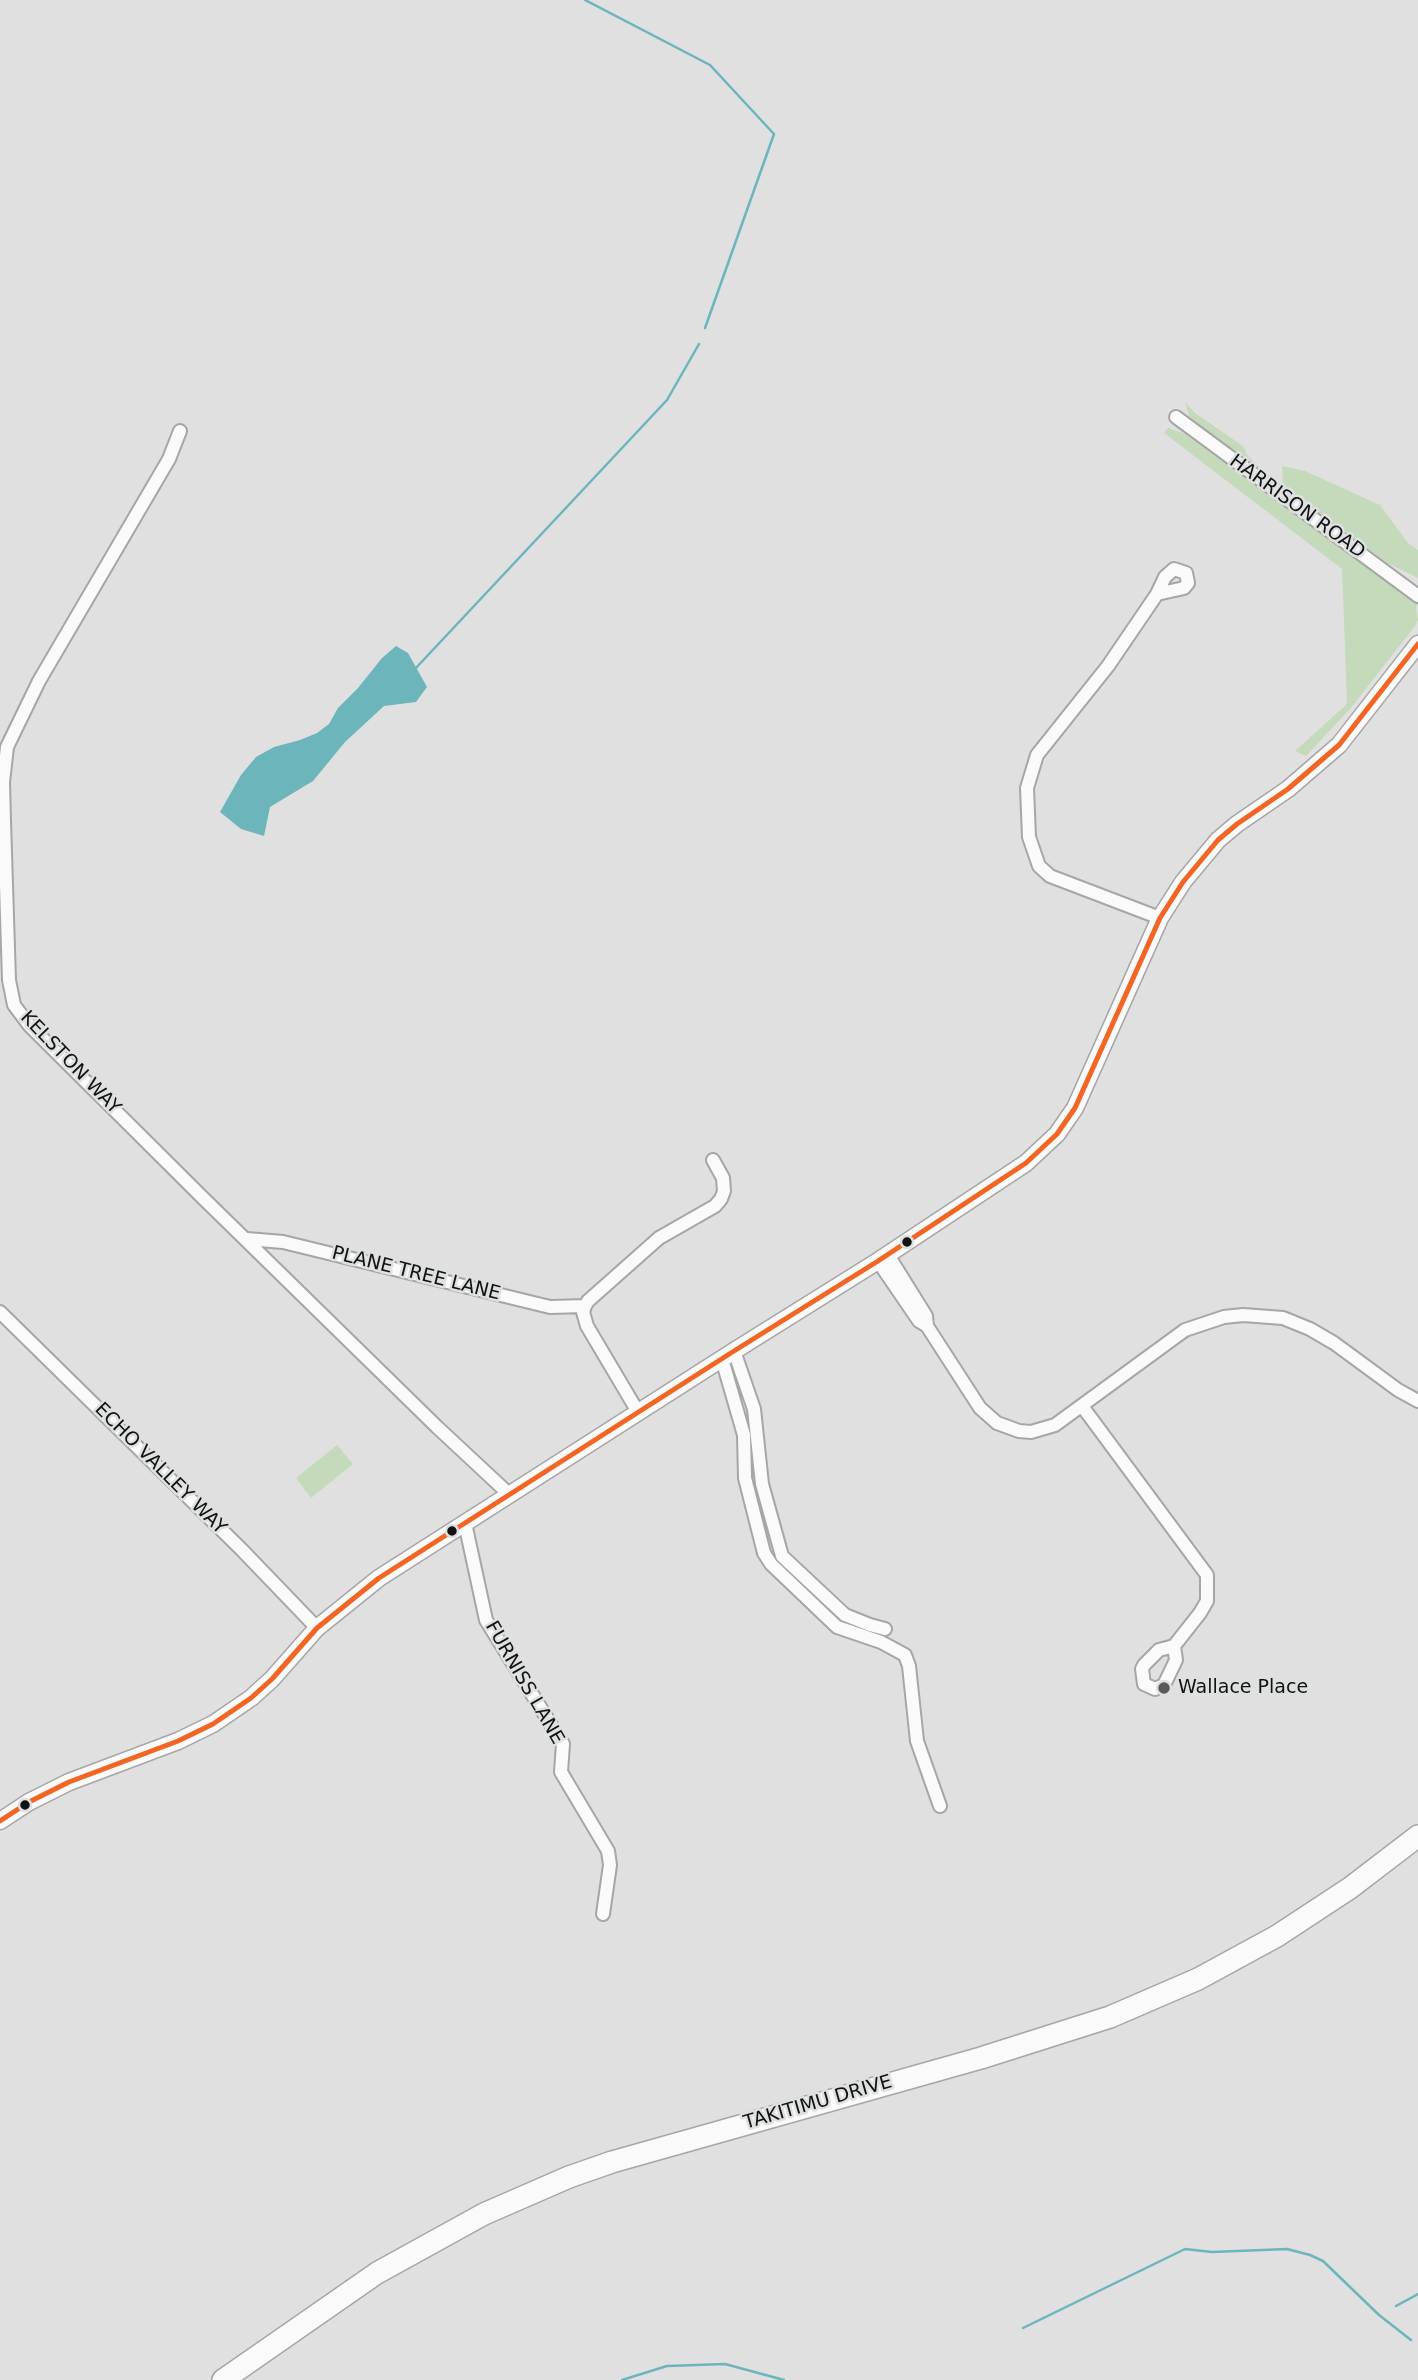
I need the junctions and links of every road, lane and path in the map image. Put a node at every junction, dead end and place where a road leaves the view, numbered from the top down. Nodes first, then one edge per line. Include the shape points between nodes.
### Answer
1 (1176, 417) dead end
2 (180, 431) dead end
3 (1157, 594) dead end
4 (1418, 596) edge
5 (1418, 644) edge
6 (1160, 918) junction
7 (713, 1160) dead end
8 (247, 1239) junction
9 (883, 1258) junction
10 (585, 1306) junction
11 (0, 1312) edge
12 (728, 1355) junction
13 (1418, 1401) edge
14 (1082, 1406) junction
15 (638, 1412) junction
16 (510, 1494) junction
17 (465, 1523) junction
18 (317, 1628) junction
19 (885, 1629) dead end
20 (1174, 1646) dead end
21 (940, 1806) dead end
22 (0, 1821) edge
23 (1418, 1836) edge
24 (603, 1914) dead end
25 (223, 2380) edge

1 - 4 street, HARRISON ROAD
2 - 8 street, KELSTON WAY via 169,459 39,681 7,747 3,782 9,980 19,1015
3 - 6 street via 1108,666 1037,755 1027,788 1029,837 1039,866 1050,876
5 - 6 main road via 1339,745 1303,778 1219,840
6 - 9 main road via 1084,1090 1057,1134 1000,1182
7 - 10 street via 724,1191 715,1206 659,1238
8 - 10 street, PLANE TREE LANE via 283,1242 550,1307
8 - 16 street, KELSTON WAY
9 - 12 main road
9 - 14 street via 926,1316 927,1326 980,1408 998,1423 1019,1431 1043,1429
10 - 15 street via 587,1326
11 - 18 street, ECHO VALLEY WAY
12 - 15 main road
12 - 19 street via 754,1409 762,1484 782,1556 845,1615
12 - 21 street via 744,1435 745,1478 764,1553 837,1627 905,1655 917,1741
13 - 14 street via 1310,1329 1283,1318 1243,1315 1185,1330
14 - 20 street via 1207,1575 1206,1601
15 - 16 main road
16 - 17 main road
17 - 18 main road via 379,1578
17 - 24 street, FURNISS LANE via 486,1620 563,1744 561,1772 608,1851
18 - 22 main road via 272,1679 213,1724 69,1782
23 - 25 highway, TAKITIMU DRIVE via 1277,1936 1198,1979 1110,2017 612,2162 484,2214 377,2273

